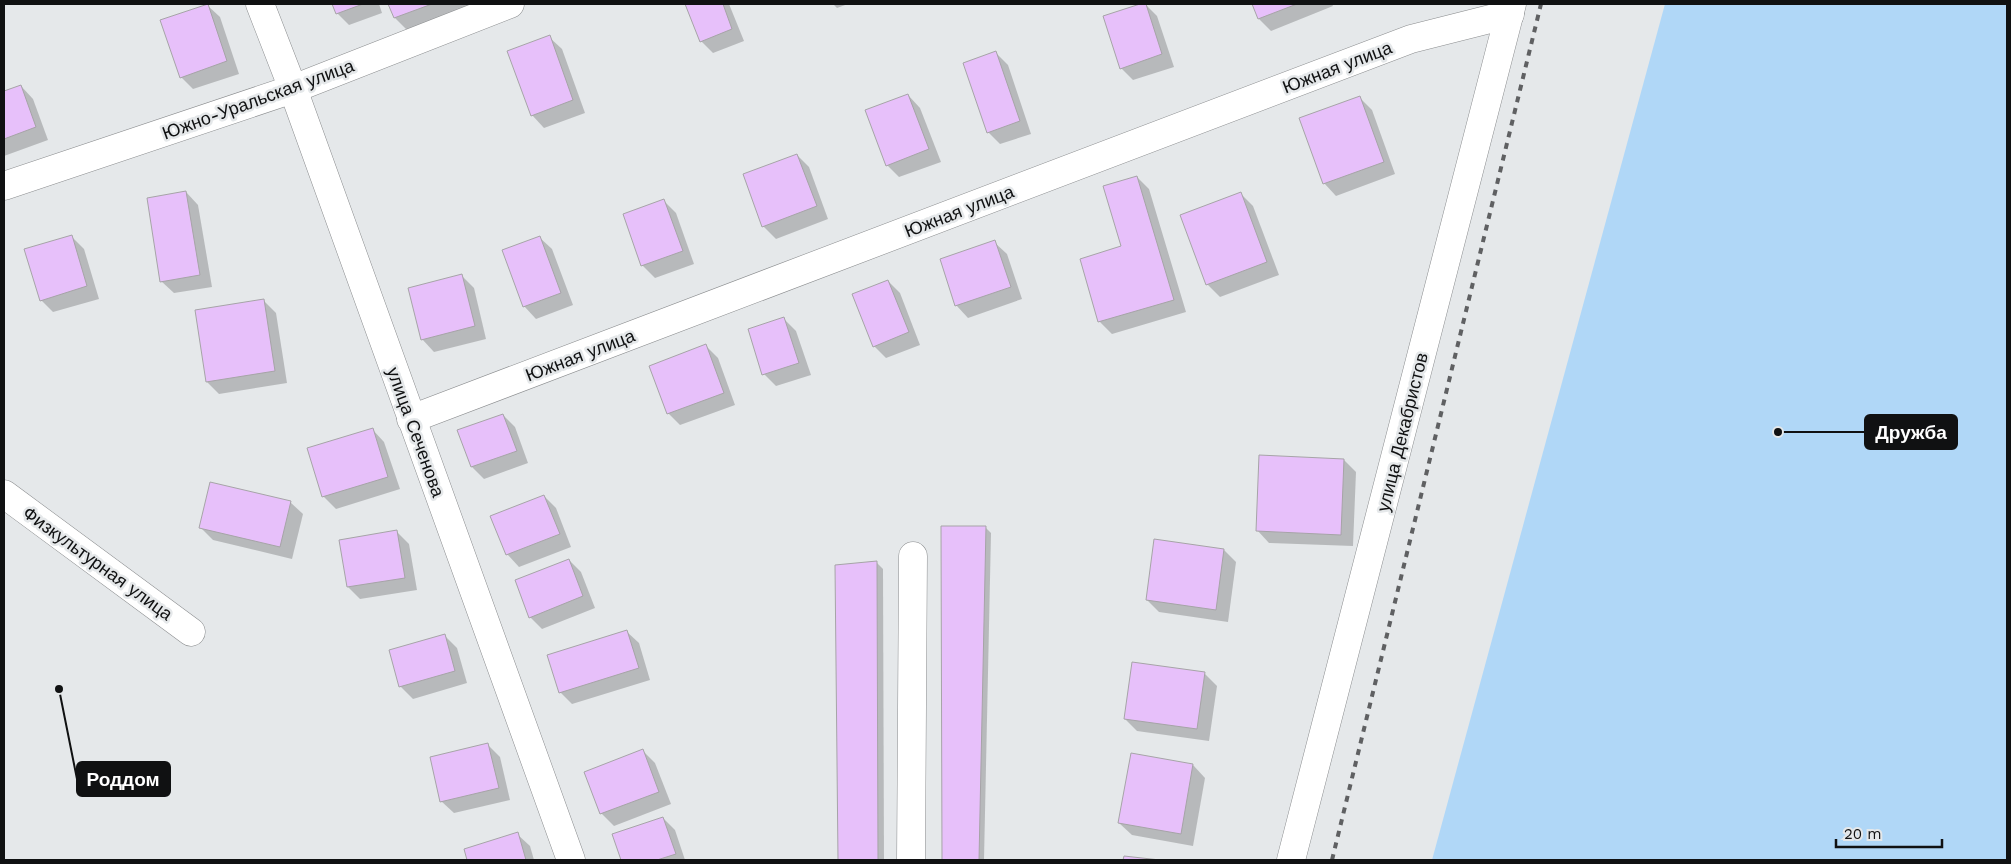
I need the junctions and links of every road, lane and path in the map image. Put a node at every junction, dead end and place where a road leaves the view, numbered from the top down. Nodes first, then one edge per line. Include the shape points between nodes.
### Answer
1 (260, 4) edge
2 (510, 4) edge
3 (1511, 9) edge
4 (293, 89) junction
5 (4, 186) edge
6 (411, 419) junction
7 (4, 494) edge
8 (913, 556) dead end
9 (191, 632) dead end
10 (571, 860) edge
11 (911, 860) edge
12 (1291, 860) edge

1 - 4 street, улица Сеченова
2 - 4 street, Южно-Уральская улица
3 - 6 street, Южная улица via 1411,39
3 - 12 street, улица Декабристов
4 - 5 street, Южно-Уральская улица
4 - 6 street, улица Сеченова
6 - 10 street, улица Сеченова
7 - 9 street, Физкультурная улица
8 - 11 street

